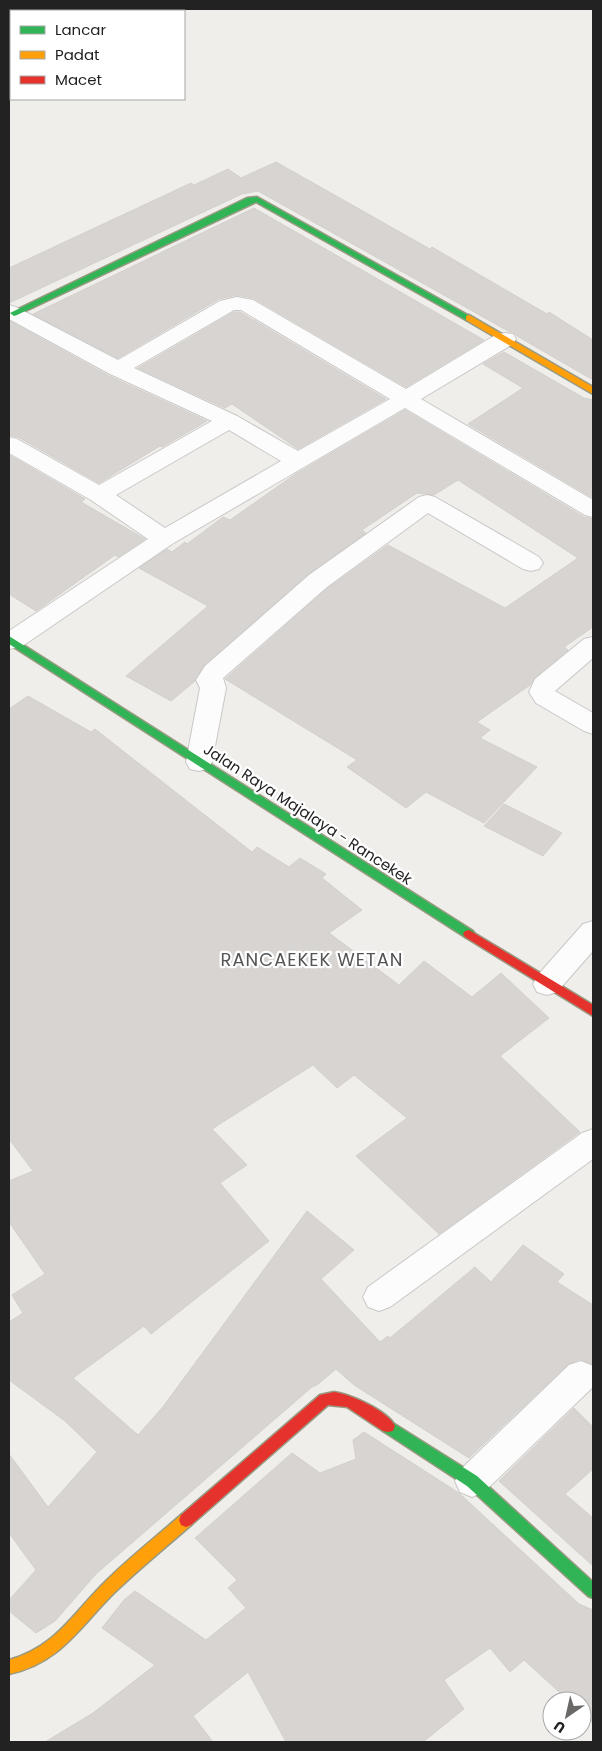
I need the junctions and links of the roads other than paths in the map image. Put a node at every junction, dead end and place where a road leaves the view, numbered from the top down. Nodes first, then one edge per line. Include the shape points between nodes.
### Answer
1 (11, 312) edge
2 (504, 339) junction
3 (118, 369) junction
4 (593, 391) edge
5 (407, 398) junction
6 (229, 421) junction
7 (9, 444) edge
8 (298, 461) junction
9 (99, 495) junction
10 (593, 510) edge
11 (164, 539) junction
12 (531, 563) dead end
13 (10, 640) edge
14 (593, 645) edge
15 (593, 725) edge
16 (199, 762) junction
17 (593, 932) edge
18 (547, 984) junction
19 (593, 1011) edge
20 (593, 1142) edge
21 (379, 1297) dead end
22 (581, 1376) dead end
23 (472, 1481) junction
24 (593, 1591) edge
25 (9, 1667) edge

1 - 2 street via 256,199
1 - 3 street
2 - 4 street
2 - 5 street
3 - 5 street via 227,305 237,303 246,304
3 - 6 street
5 - 8 street
5 - 10 street
6 - 8 street
6 - 9 street
7 - 9 street
8 - 11 street
9 - 11 street
11 - 13 street
12 - 16 street via 427,502 318,580 214,672 209,680 213,688
13 - 16 street, Jalan Raya Majalaya - Rancekek
14 - 15 street via 544,685 542,692 545,697
16 - 18 street, Jalan Raya Majalaya - Rancekek
17 - 18 street
18 - 19 street, Jalan Raya Majalaya - Rancekek
20 - 21 street
22 - 23 street
23 - 24 street
23 - 25 street via 346,1399 325,1399 110,1588 69,1635 26,1664

